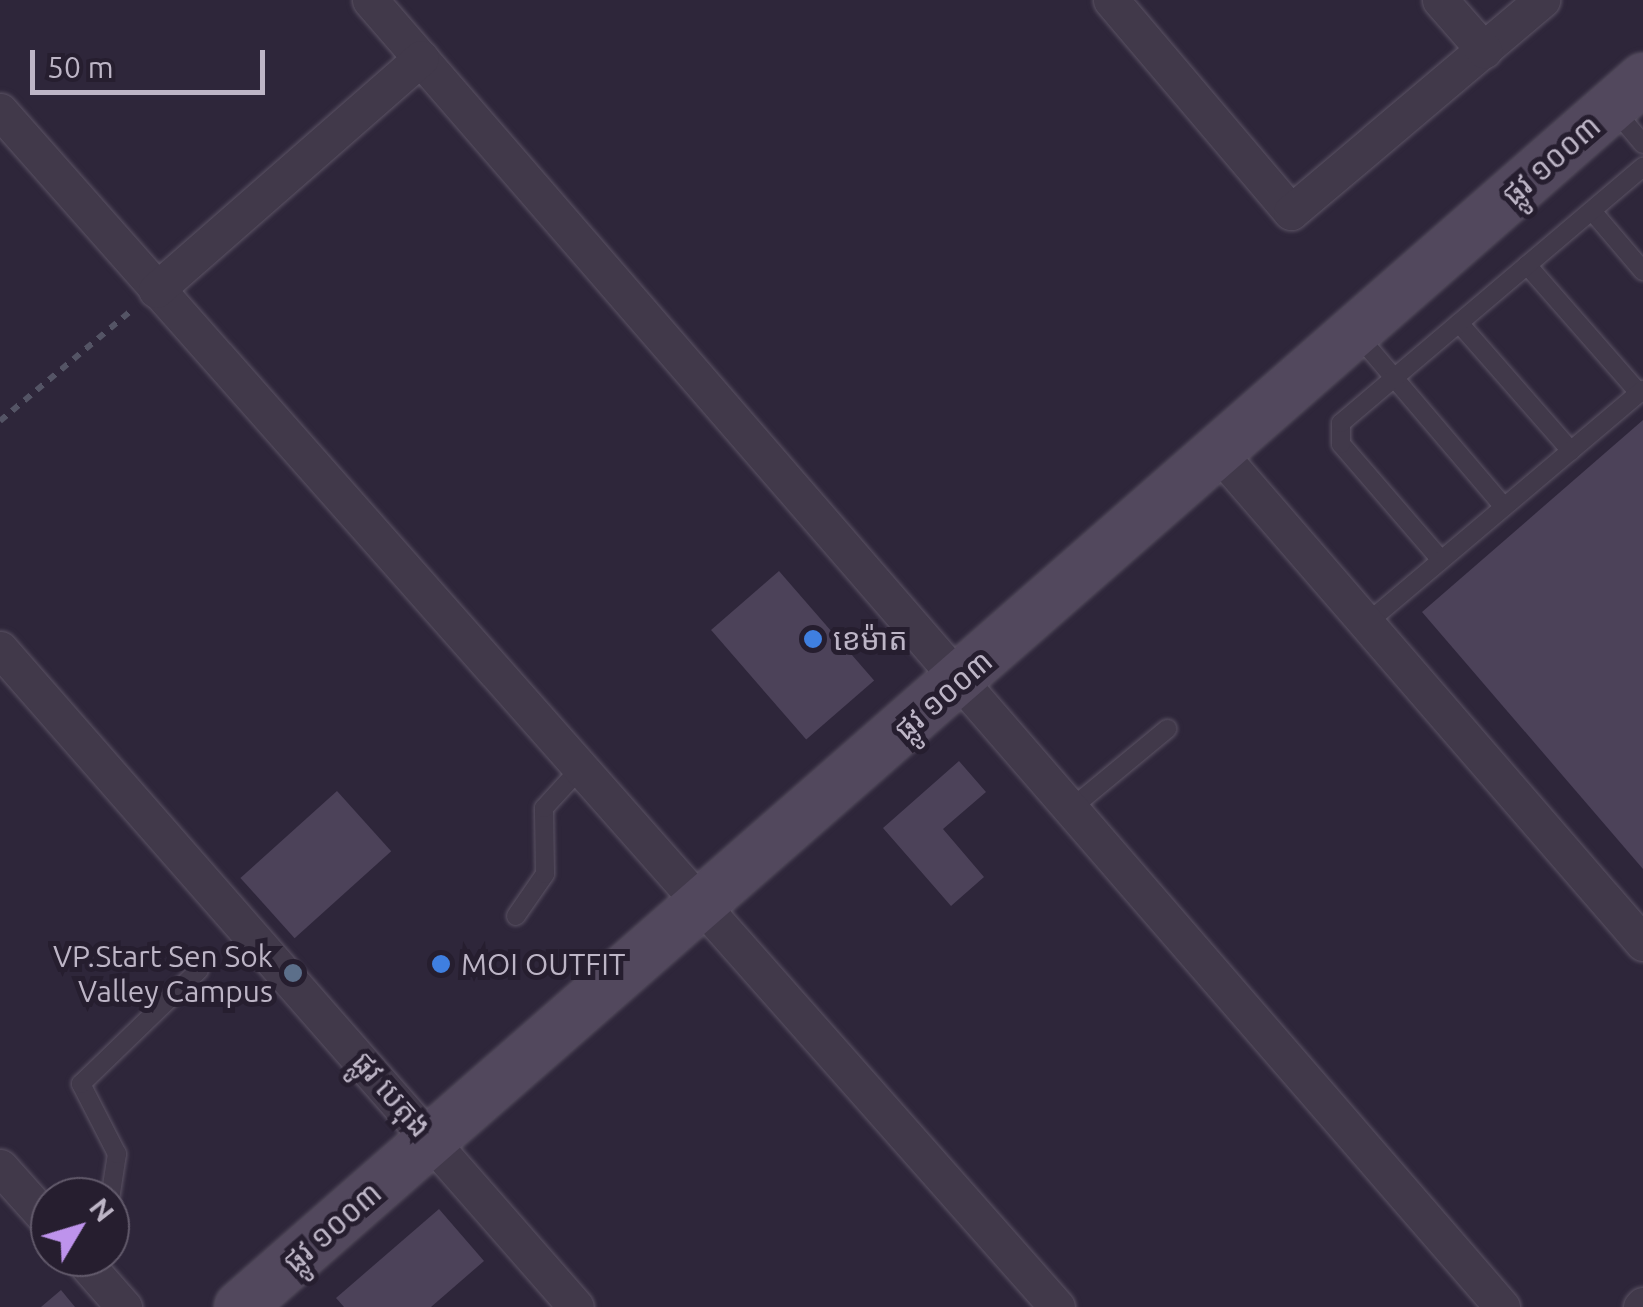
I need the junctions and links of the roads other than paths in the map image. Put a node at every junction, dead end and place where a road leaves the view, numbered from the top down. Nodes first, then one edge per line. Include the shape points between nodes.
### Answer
1 (370, 0) edge
2 (1111, 0) edge
3 (1440, 0) edge
4 (1542, 0) edge
5 (1484, 50) junction
6 (420, 58) junction
7 (1633, 110) edge
8 (0, 111) edge
9 (1643, 167) edge
10 (1592, 211) junction
11 (1527, 265) junction
12 (1643, 271) edge
13 (156, 290) junction
14 (1459, 323) junction
15 (1356, 333) junction
16 (1394, 378) junction
17 (1641, 391) edge
18 (1571, 451) junction
19 (1219, 453) junction
20 (1504, 507) junction
21 (1441, 560) junction
22 (1367, 623) junction
23 (0, 649) edge
24 (956, 685) junction
25 (1167, 729) dead end
26 (577, 772) junction
27 (1068, 812) junction
28 (696, 909) junction
29 (516, 916) dead end
30 (1643, 943) edge
31 (199, 970) dead end
32 (432, 1139) junction
33 (0, 1168) edge
34 (114, 1177) edge
35 (30, 1201) edge
36 (98, 1277) edge
37 (124, 1307) edge
38 (240, 1307) edge
39 (576, 1307) edge
40 (1057, 1307) edge
41 (1502, 1307) edge

1 - 6 street
2 - 5 street via 1292,212
3 - 5 street
4 - 5 street
6 - 13 street
6 - 24 street
7 - 15 street, ផ្លូវ ១០០៣
8 - 13 street
9 - 10 lane
10 - 11 lane
10 - 12 lane
11 - 14 lane
11 - 17 lane
13 - 26 street
14 - 16 lane
14 - 18 lane
15 - 16 lane
15 - 19 street, ផ្លូវ ១០០៣
16 - 20 lane
16 - 21 lane via 1338,434
17 - 18 lane
18 - 20 lane
19 - 22 street
19 - 24 street, ផ្លូវ ១០០៣
20 - 21 lane
21 - 22 lane
22 - 30 street
23 - 32 street, ផ្លូវ បេតុង
24 - 27 street
24 - 28 street, ផ្លូវ ១០០៣
25 - 27 lane
26 - 28 street
26 - 29 lane via 544,808 545,874
27 - 41 street
28 - 32 street, ផ្លូវ ១០០៣
28 - 40 street
31 - 34 lane via 82,1084 118,1154
32 - 38 street, ផ្លូវ ១០០៣
32 - 39 street, ផ្លូវ បេតុង
33 - 35 street
36 - 37 street

